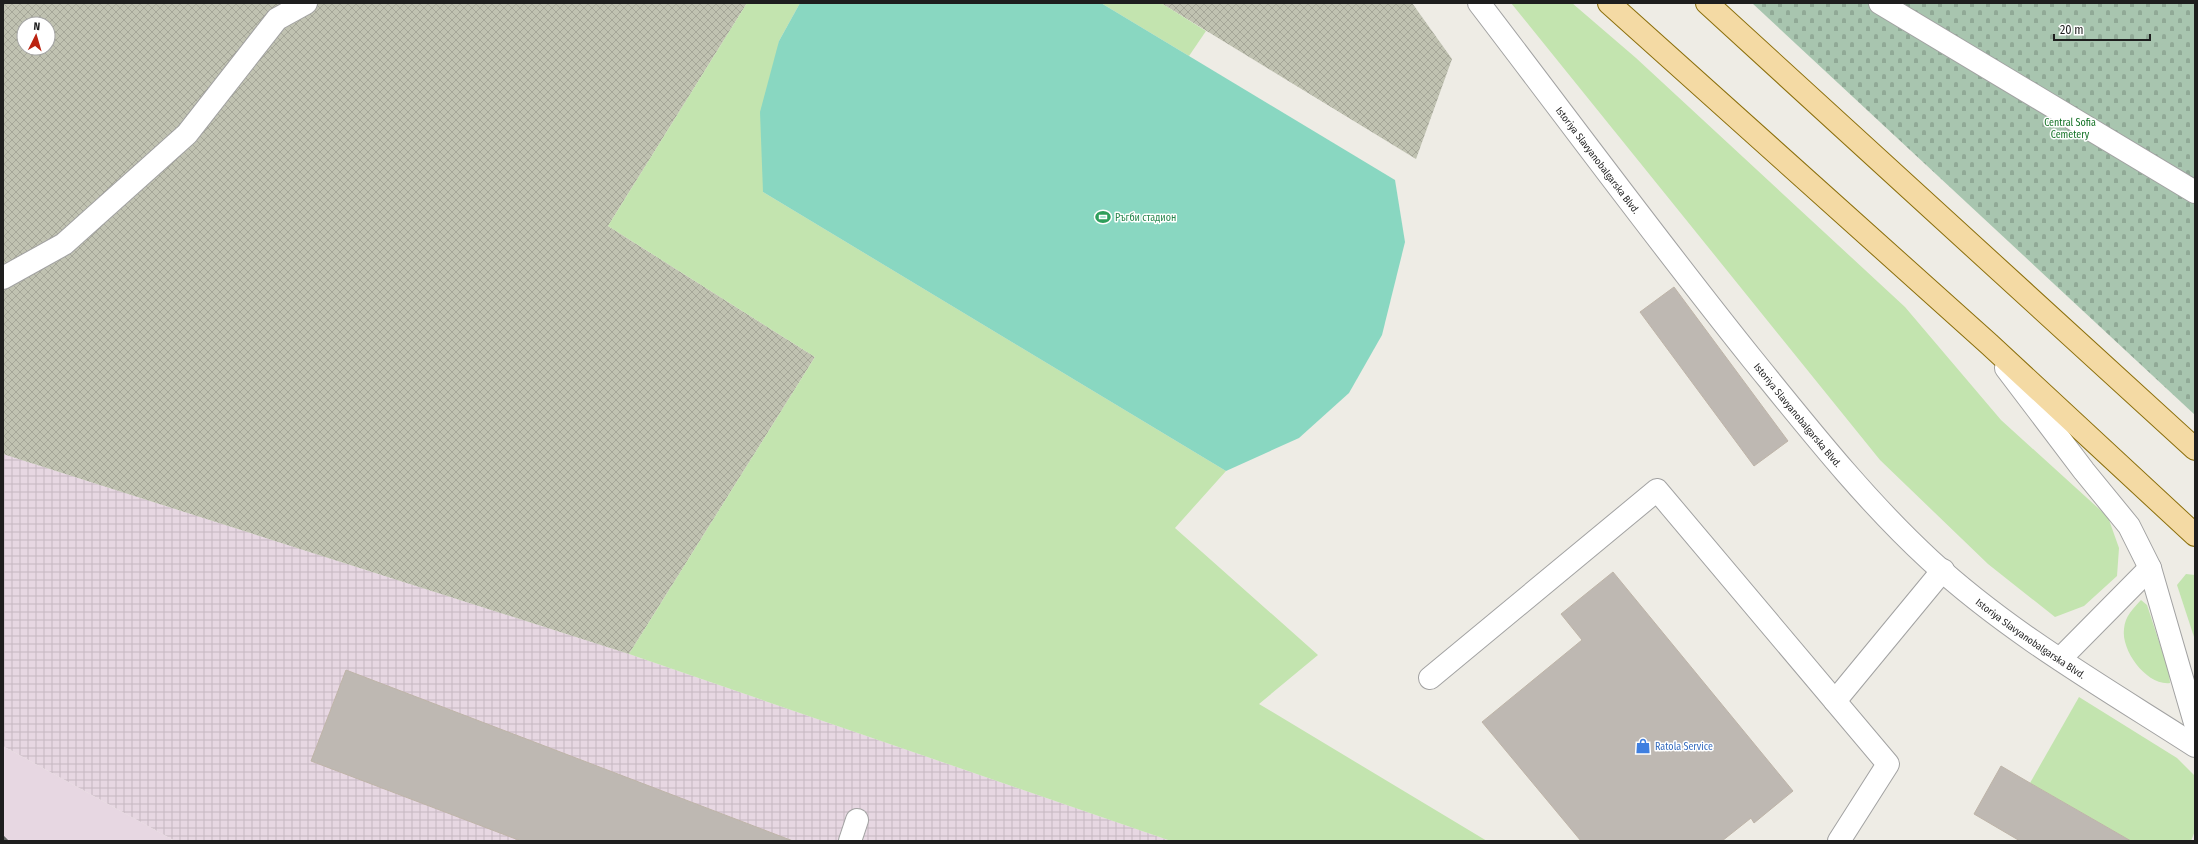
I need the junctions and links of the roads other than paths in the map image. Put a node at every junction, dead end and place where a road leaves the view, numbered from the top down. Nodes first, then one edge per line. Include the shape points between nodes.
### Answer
1 (306, 3) edge
2 (1479, 3) edge
3 (1609, 3) edge
4 (1707, 3) edge
5 (1880, 3) edge
6 (2195, 192) edge
7 (3, 278) edge
8 (1989, 344) junction
9 (2195, 449) edge
10 (2191, 524) edge
11 (2150, 568) junction
12 (1942, 570) junction
13 (2060, 659) junction
14 (1430, 678) dead end
15 (1835, 701) junction
16 (2195, 723) edge
17 (2195, 746) edge
18 (857, 820) dead end
19 (850, 841) edge
20 (1840, 841) edge

1 - 7 street via 277,19 187,134 64,244
2 - 12 street, Istoriya Slavyanobalgarska Blvd. via 1684,274 1823,446 1884,515
3 - 8 main road
4 - 9 main road
5 - 6 street
8 - 10 main road
8 - 11 street via 2128,526
11 - 13 street
11 - 16 street
12 - 13 street, Istoriya Slavyanobalgarska Blvd. via 2006,621
12 - 15 street
13 - 17 street, Istoriya Slavyanobalgarska Blvd.
14 - 15 street via 1657,490
15 - 20 street via 1888,764
18 - 19 street

